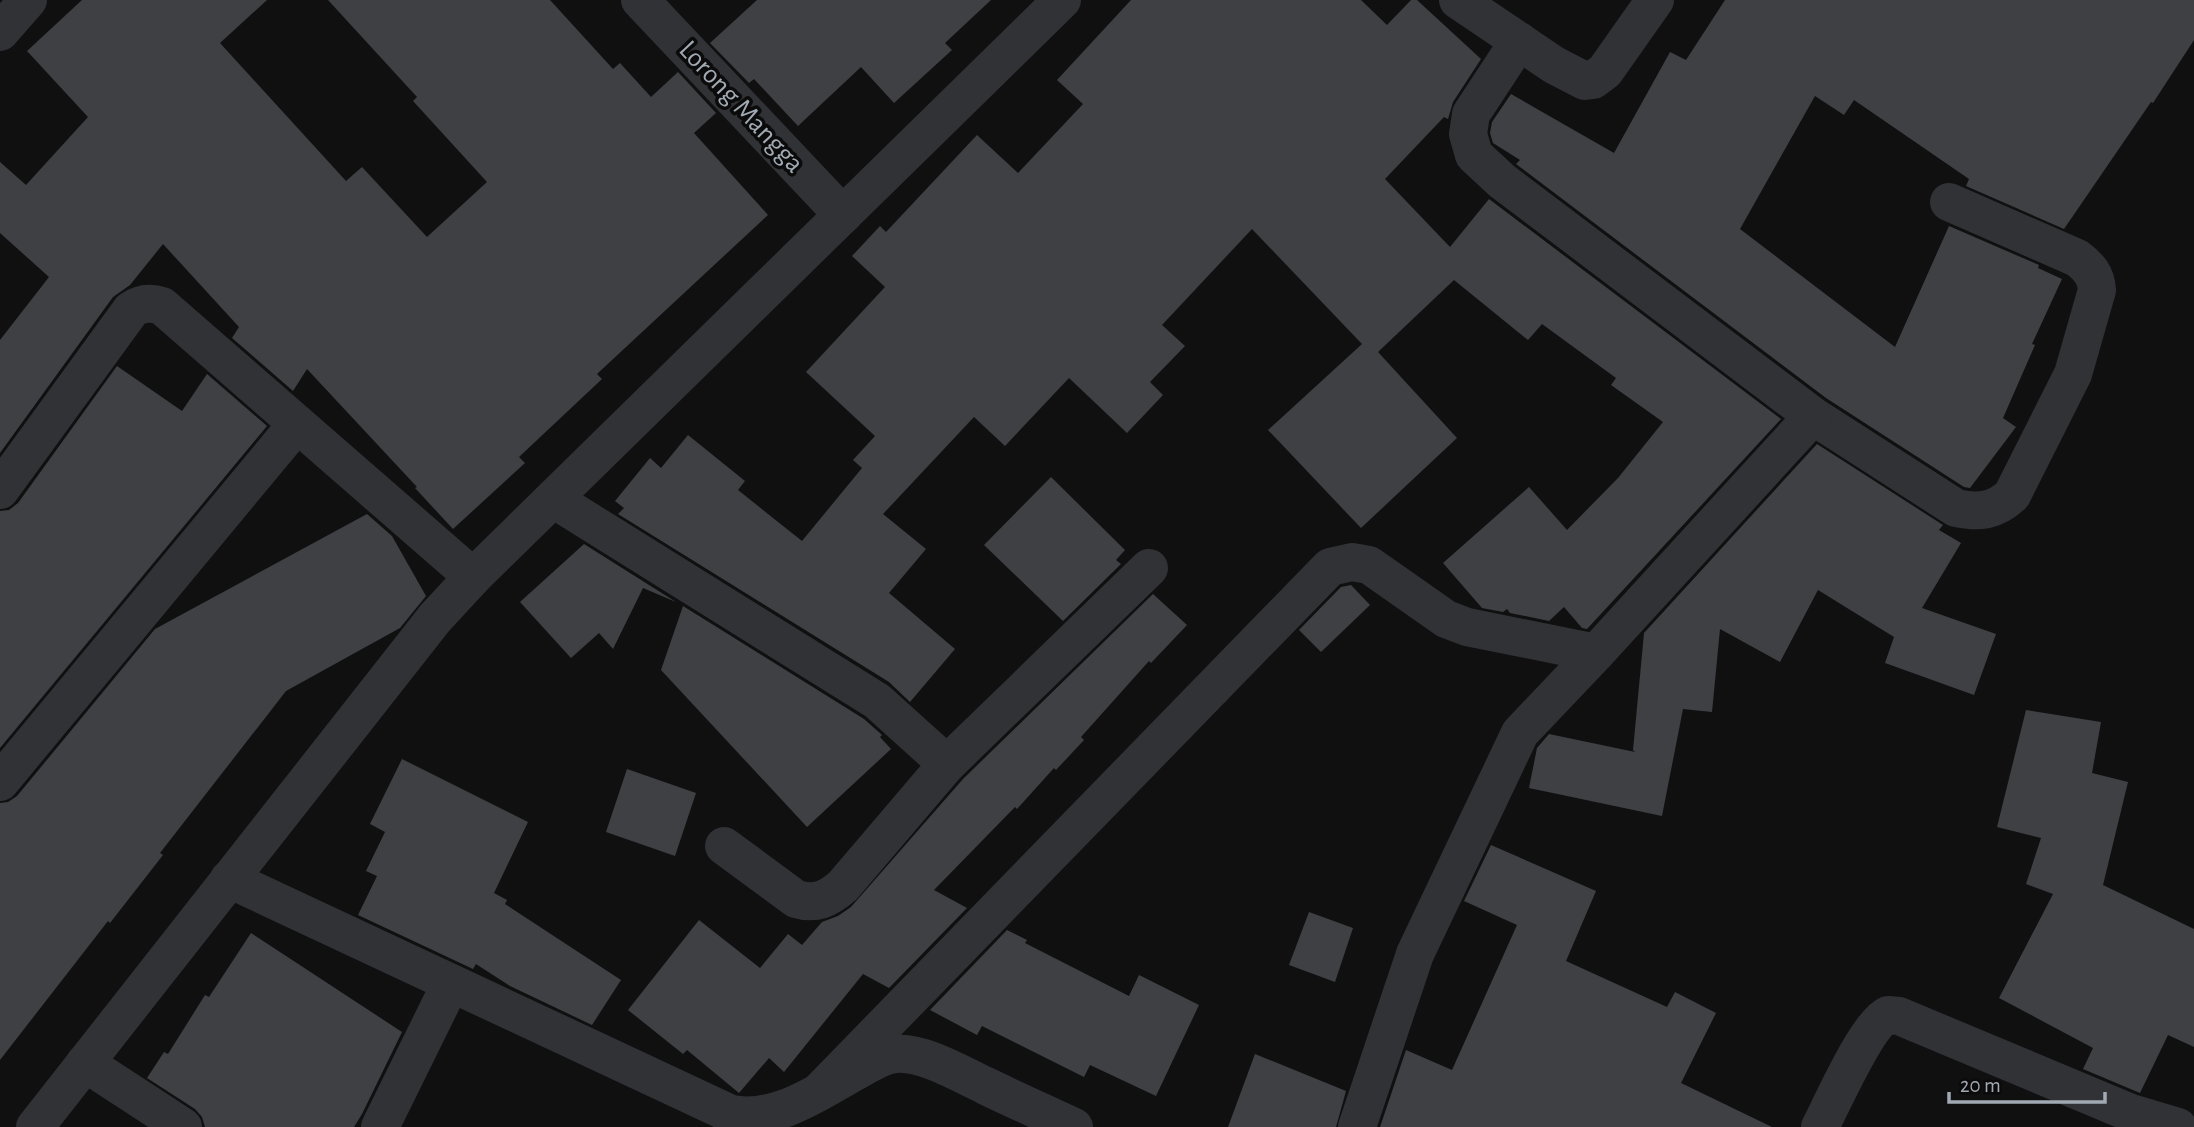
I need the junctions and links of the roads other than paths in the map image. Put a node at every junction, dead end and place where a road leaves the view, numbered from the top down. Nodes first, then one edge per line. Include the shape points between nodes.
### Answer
1 (28, 0) edge
2 (640, 0) edge
3 (1062, 0) edge
4 (1458, 0) edge
5 (1655, 0) edge
6 (0, 32) edge
7 (1519, 41) junction
8 (1949, 202) dead end
9 (843, 215) junction
10 (1813, 416) junction
11 (296, 424) junction
12 (0, 490) edge
13 (553, 499) junction
14 (1149, 568) dead end
15 (473, 577) junction
16 (1597, 653) junction
17 (947, 764) junction
18 (0, 782) edge
19 (724, 846) dead end
20 (229, 879) junction
21 (451, 983) junction
22 (85, 1063) junction
23 (818, 1091) junction
24 (35, 1127) edge
25 (183, 1127) edge
26 (380, 1127) edge
27 (1074, 1127) edge
28 (1357, 1127) edge
29 (1820, 1127) edge
30 (2178, 1127) edge

1 - 6 street
2 - 9 street, Lorong Mangga
3 - 9 street
4 - 7 street
5 - 7 street via 1605,71 1593,80 1577,78
7 - 10 street via 1471,114 1468,134 1474,155 1502,181
8 - 10 street via 2077,258 2096,282 2073,374 2012,495 1987,510 1956,508
9 - 13 street
10 - 16 street
11 - 12 street via 162,306 145,304 131,310
11 - 15 street
11 - 18 street
13 - 15 street
13 - 17 street via 877,701
14 - 17 street
15 - 20 street via 435,618
16 - 23 street via 1467,627 1446,619 1369,565 1352,562 1330,567
16 - 28 street via 1520,733 1415,954
17 - 19 street via 843,886 820,902 796,898
20 - 21 street
20 - 22 street
21 - 23 street via 731,1114 772,1114
21 - 26 street
22 - 24 street
22 - 25 street
23 - 27 street via 880,1058 909,1055
29 - 30 street via 1862,1046 1888,1014 2131,1114

